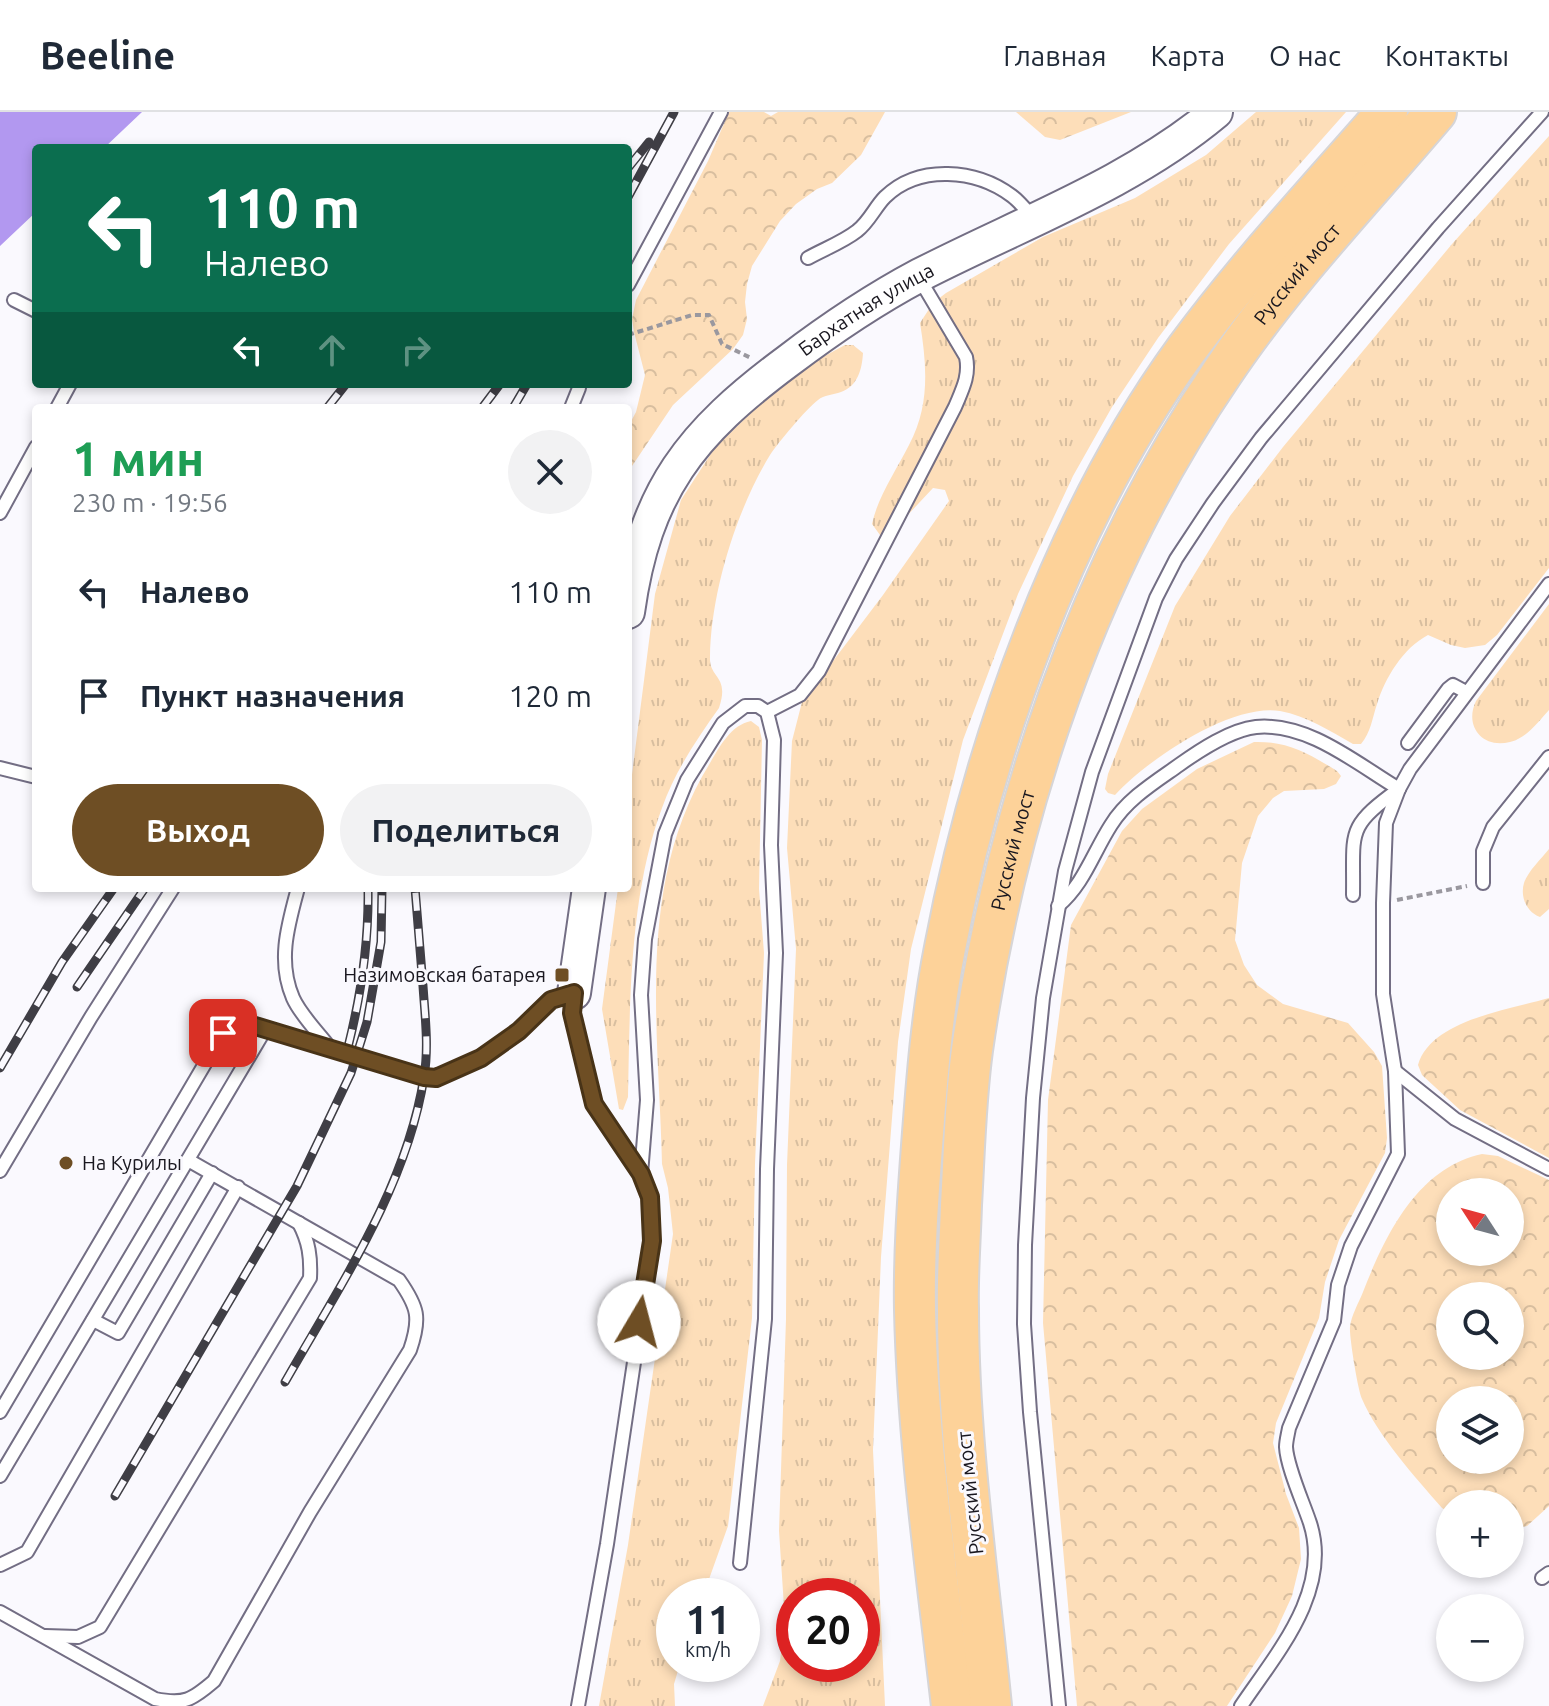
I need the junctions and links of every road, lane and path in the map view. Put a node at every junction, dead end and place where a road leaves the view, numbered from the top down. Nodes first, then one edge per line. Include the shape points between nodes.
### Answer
1 (721, 112) edge
2 (1216, 112) edge
3 (1387, 112) edge
4 (1436, 112) edge
5 (1542, 112) edge
6 (1034, 219) junction
7 (808, 258) dead end
8 (918, 276) junction
9 (632, 278) edge
10 (14, 300) dead end
11 (32, 309) edge
12 (632, 334) edge
13 (776, 370) junction
14 (32, 454) edge
15 (0, 513) edge
16 (1549, 584) edge
17 (632, 592) edge
18 (1466, 692) junction
19 (767, 712) junction
20 (1408, 743) dead end
21 (1549, 757) edge
22 (0, 768) edge
23 (32, 776) edge
24 (1399, 789) junction
25 (1483, 883) joint
26 (170, 892) edge
27 (297, 892) edge
28 (588, 892) edge
29 (1353, 895) dead end
30 (1383, 903) junction
31 (1058, 906) junction
32 (574, 993) junction
33 (266, 1028) junction
34 (330, 1048) junction
35 (1395, 1071) junction
36 (188, 1160) junction
37 (1549, 1169) edge
38 (0, 1171) edge
39 (212, 1173) junction
40 (641, 1174) junction
41 (238, 1187) junction
42 (298, 1221) junction
43 (93, 1320) junction
44 (0, 1412) edge
45 (0, 1476) edge
46 (740, 1563) dead end
47 (0, 1565) edge
48 (0, 1612) edge
49 (42, 1635) junction
50 (578, 1706) edge
51 (952, 1706) edge
52 (991, 1706) edge
53 (1059, 1706) edge
54 (1241, 1706) edge

1 - 9 lane
2 - 6 street, Бархатная улица via 1111,181
3 - 51 main road, Русский мост via 1185,351 1139,423 1047,606 995,747 963,864 930,1046 915,1252 920,1427
4 - 52 main road, Русский мост via 1279,297 1178,441 1088,622 1007,867 972,1053 958,1310 962,1420
5 - 31 lane via 1261,438 1176,559 1156,598 1092,772
6 - 7 lane via 1014,197 976,177 923,177 903,183 883,198 857,231
6 - 8 street, Бархатная улица
8 - 13 street, Бархатная улица via 847,318
8 - 19 lane via 966,357 965,383 819,671 800,695
10 - 11 lane
12 - 13 path via 692,315 709,315 722,344
13 - 17 street, Бархатная улица via 729,407 674,471 652,516
14 - 15 lane
16 - 18 lane
18 - 20 lane via 1453,685 1448,689
18 - 24 lane
19 - 40 lane via 745,706 723,723 687,780 665,834 641,995 647,1100
19 - 46 lane via 774,740 776,953 765,1319
21 - 25 lane via 1493,827 1483,851
22 - 23 lane
24 - 29 lane via 1356,829
24 - 30 lane via 1386,823
24 - 31 lane via 1310,737 1278,727 1252,727 1191,756 1133,798 1112,823 1070,896
25 - 30 path
26 - 38 lane
27 - 34 lane via 283,968 294,1000
28 - 32 street
30 - 35 lane via 1383,994
31 - 53 lane via 1033,1098 1024,1324
32 - 34 lane via 551,1000 481,1058 436,1078
32 - 40 lane via 572,1013 594,1104
33 - 34 lane
33 - 36 lane
33 - 44 lane via 242,1022 223,1033
35 - 37 lane via 1455,1119
35 - 54 lane via 1398,1154 1351,1246 1338,1285 1334,1321 1289,1428 1286,1447 1316,1558 1306,1600 1288,1638
36 - 39 lane
36 - 43 lane
39 - 41 lane
39 - 43 lane via 118,1333
40 - 50 lane via 650,1197 652,1241
41 - 42 lane
41 - 47 lane via 27,1552
42 - 49 lane via 307,1238 310,1278 100,1627 78,1637
42 - 49 lane via 399,1280 414,1300 418,1325 410,1350 214,1681 198,1695 176,1703 155,1699
43 - 45 lane
48 - 49 lane

